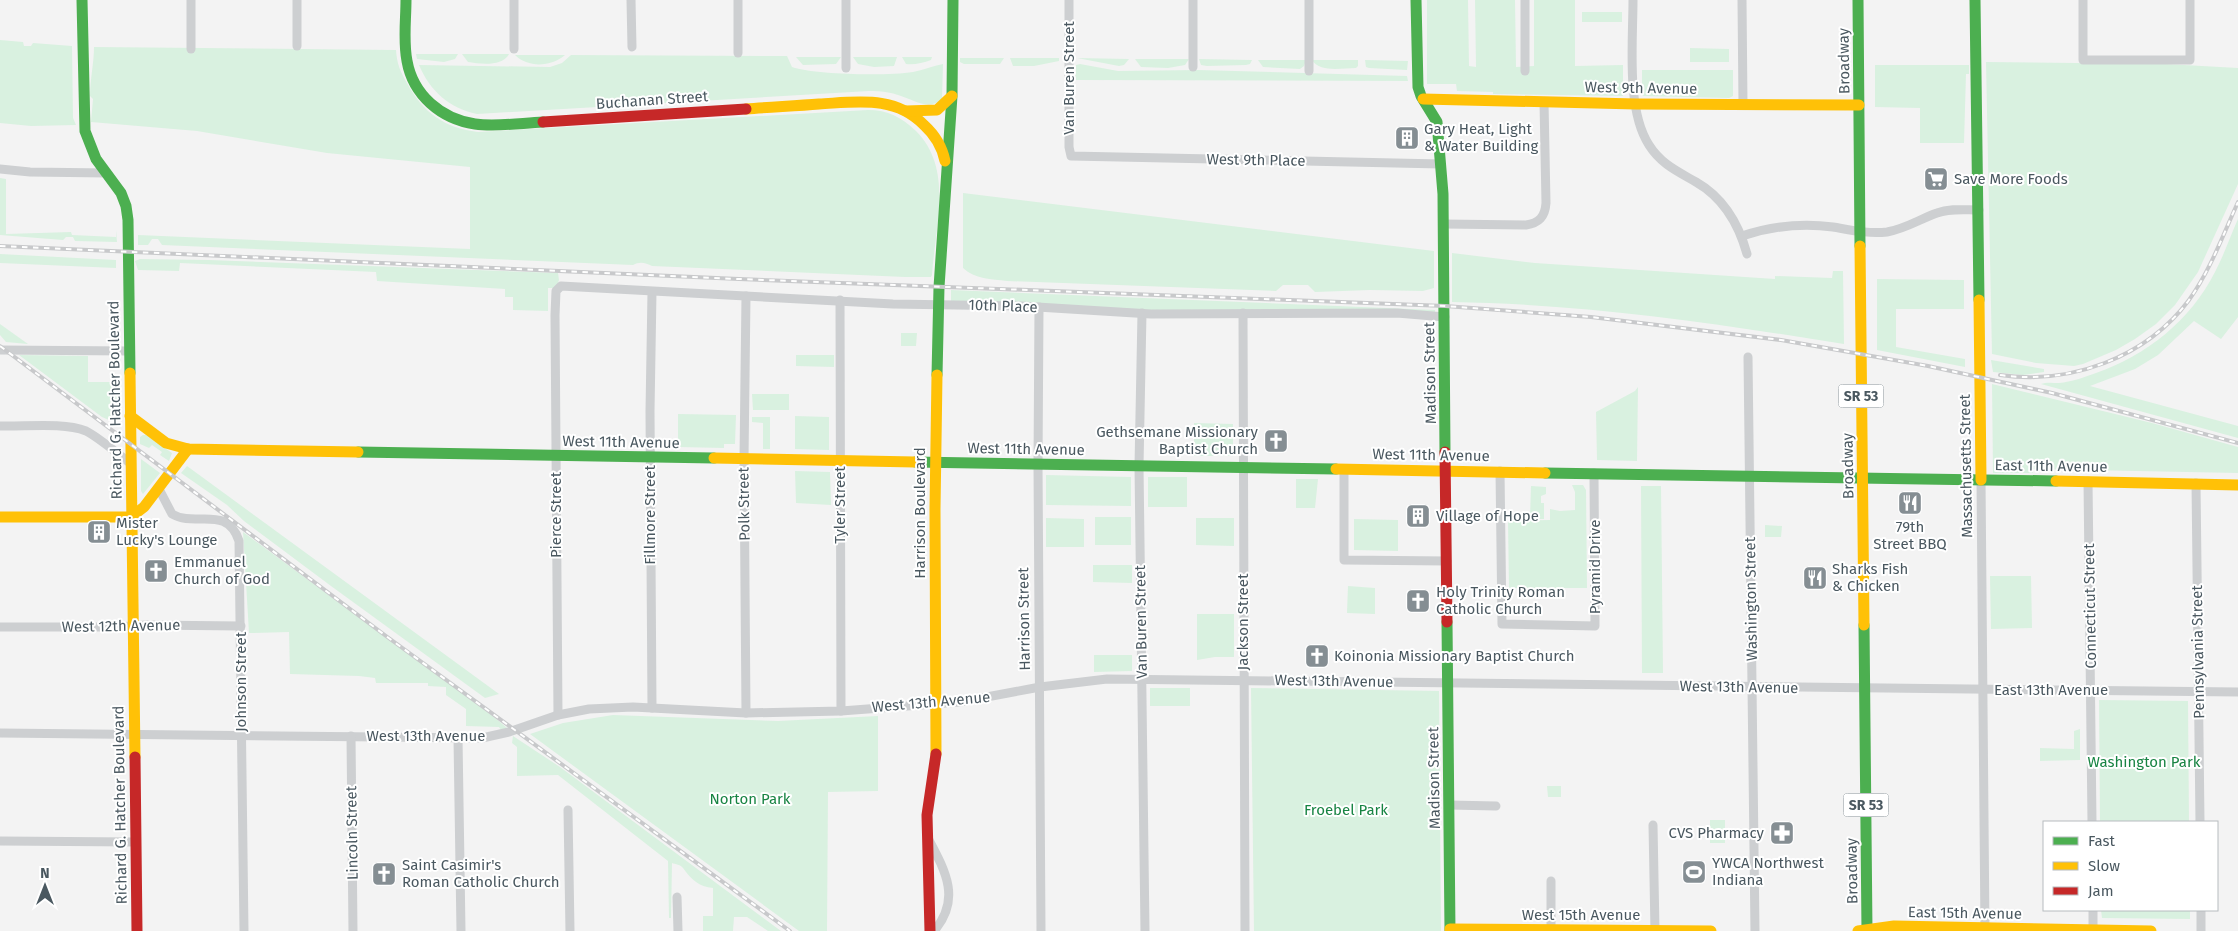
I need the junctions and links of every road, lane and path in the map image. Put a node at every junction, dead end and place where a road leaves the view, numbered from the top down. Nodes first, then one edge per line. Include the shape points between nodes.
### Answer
1 (82, 0) edge
2 (191, 0) edge
3 (297, 0) edge
4 (406, 0) edge
5 (514, 0) edge
6 (631, 0) edge
7 (738, 0) edge
8 (846, 0) edge
9 (953, 0) edge
10 (1069, 0) edge
11 (1193, 0) edge
12 (1309, 0) edge
13 (1416, 0) edge
14 (1525, 0) edge
15 (1633, 0) edge
16 (1742, 0) edge
17 (1858, 0) edge
18 (1975, 0) edge
19 (2083, 0) edge
20 (2190, 0) edge
21 (297, 46) dead end
22 (632, 48) dead end
23 (191, 49) dead end
24 (514, 49) dead end
25 (738, 53) dead end
26 (1193, 67) dead end
27 (846, 68) dead end
28 (1308, 71) dead end
29 (1525, 71) dead end
30 (952, 96) junction
31 (1423, 99) junction
32 (1544, 102) junction
33 (1636, 104) junction
34 (1743, 104) junction
35 (1859, 105) junction
36 (906, 111) junction
37 (1071, 156) joint
38 (1441, 164) junction
39 (0, 169) edge
40 (107, 173) junction
41 (947, 180) junction
42 (1979, 210) junction
43 (1444, 224) junction
44 (1860, 232) junction
45 (1742, 236) junction
46 (1747, 254) dead end
47 (561, 286) joint
48 (652, 292) junction
49 (746, 296) junction
50 (840, 300) junction
51 (938, 304) junction
52 (1039, 307) junction
53 (1142, 313) junction
54 (1243, 313) junction
55 (1445, 317) junction
56 (0, 350) edge
57 (129, 351) junction
58 (1748, 357) dead end
59 (130, 416) junction
60 (0, 426) edge
61 (188, 449) junction
62 (555, 456) junction
63 (650, 457) junction
64 (744, 459) junction
65 (840, 461) junction
66 (935, 462) junction
67 (130, 463) junction
68 (1038, 464) junction
69 (1139, 466) junction
70 (1242, 468) junction
71 (1344, 469) junction
72 (1446, 470) junction
73 (1500, 471) junction
74 (1594, 473) junction
75 (1749, 476) junction
76 (1863, 478) junction
77 (1981, 480) junction
78 (2088, 481) junction
79 (2196, 483) junction
80 (2238, 485) edge
81 (158, 489) junction
82 (131, 516) junction
83 (0, 517) edge
84 (1447, 562) junction
85 (132, 626) junction
86 (242, 626) junction
87 (0, 627) edge
88 (1142, 679) junction
89 (1243, 680) junction
90 (1448, 683) junction
91 (1040, 687) junction
92 (1752, 687) junction
93 (1865, 689) junction
94 (1983, 690) junction
95 (2090, 691) junction
96 (2198, 692) junction
97 (2238, 692) edge
98 (935, 703) junction
99 (652, 708) junction
100 (841, 711) junction
101 (746, 713) junction
102 (558, 715) junction
103 (0, 733) edge
104 (134, 734) junction
105 (241, 734) junction
106 (351, 736) junction
107 (458, 738) junction
108 (1449, 805) junction
109 (1496, 806) dead end
110 (568, 810) dead end
111 (2092, 821) edge
112 (2200, 821) edge
113 (1653, 825) dead end
114 (928, 838) junction
115 (0, 841) edge
116 (136, 842) junction
117 (1551, 881) dead end
118 (678, 897) dead end
119 (2093, 911) edge
120 (2201, 911) edge
121 (1985, 929) edge
122 (1450, 930) edge
123 (1551, 930) edge
124 (1864, 930) edge
125 (2093, 930) edge
126 (137, 931) edge
127 (244, 931) edge
128 (353, 931) edge
129 (461, 931) edge
130 (570, 931) edge
131 (678, 931) edge
132 (932, 931) edge
133 (1041, 931) edge
134 (1144, 931) edge
135 (1245, 931) edge
136 (1655, 931) edge
137 (1712, 931) edge
138 (1756, 931) edge
139 (2152, 931) edge
140 (2201, 931) edge

1 - 40 street, Richard G. Hatcher Boulevard via 85,130 91,149
2 - 23 street
3 - 21 street
4 - 36 street, Buchanan Street via 406,59 415,83 430,104 464,122 490,125 868,102 885,102
5 - 24 street
6 - 22 street
7 - 25 street
8 - 27 street
9 - 30 street
10 - 37 street, Van Buren Street
11 - 26 street
12 - 28 street
13 - 31 street, Madison Street via 1417,78
14 - 29 street
15 - 33 street via 1633,95
16 - 34 street
17 - 35 street, Broadway / SR 53
18 - 42 street, Massachusetts Street
19 - 20 street via 2083,60 2190,60
30 - 36 street via 945,106 937,110
30 - 41 street, Harrison Boulevard
31 - 32 street, West 9th Avenue
31 - 38 street, Madison Street via 1437,122
32 - 33 street, West 9th Avenue
32 - 43 street via 1546,203 1540,220 1526,225
33 - 34 street, West 9th Avenue
33 - 45 street via 1642,134 1656,155 1674,171 1714,196 1730,214
34 - 35 street, West 9th Avenue
35 - 44 street, Broadway / SR 53
36 - 41 street, Buchanan Street via 939,144 945,157
37 - 38 street, West 9th Place
38 - 43 street, Madison Street
39 - 40 street
40 - 57 street, Richard G. Hatcher Boulevard via 126,206
41 - 51 street, Harrison Boulevard
42 - 44 street via 1948,210 1900,229
42 - 77 street, Massachusetts Street
43 - 55 street, Madison Street
44 - 45 street via 1794,225
44 - 76 street, Broadway / SR 53
45 - 46 street
47 - 48 street, 10th Place
47 - 62 street, Pierce Street via 556,291
48 - 49 street, 10th Place
48 - 63 street, Fillmore Street
49 - 50 street, 10th Place
49 - 64 street, Polk Street
50 - 51 street, 10th Place
50 - 65 street, Tyler Street
51 - 52 street, 10th Place
51 - 66 street, Harrison Boulevard
52 - 53 street, 10th Place
52 - 68 street, Harrison Street
53 - 54 street, 10th Place
53 - 69 street, Van Buren Street
54 - 55 street, 10th Place via 1397,313
54 - 70 street, Jackson Street
55 - 72 street, Madison Street
56 - 57 street
57 - 59 street, Richard G. Hatcher Boulevard
58 - 75 street, Washington Street
59 - 61 street, West 11th Avenue via 166,443
59 - 67 street, Richard G. Hatcher Boulevard
60 - 67 street via 80,429
61 - 62 street, West 11th Avenue
61 - 81 street
62 - 63 street, West 11th Avenue
62 - 102 street, Pierce Street
63 - 64 street, West 11th Avenue
63 - 99 street, Fillmore Street
64 - 65 street, West 11th Avenue
64 - 101 street, Polk Street
65 - 66 street, West 11th Avenue
65 - 100 street, Tyler Street
66 - 68 street, West 11th Avenue
66 - 98 street, Harrison Boulevard
67 - 82 street, Richard G. Hatcher Boulevard
68 - 69 street, West 11th Avenue
68 - 91 street, Harrison Street
69 - 70 street, West 11th Avenue
69 - 88 street, Van Buren Street
70 - 71 street, West 11th Avenue
70 - 89 street, Jackson Street
71 - 72 street, West 11th Avenue
71 - 84 street via 1344,560
72 - 73 street, West 11th Avenue
72 - 84 street, Madison Street
73 - 74 street, West 11th Avenue
73 - 74 street, Pyramid Drive via 1502,624 1595,626
74 - 75 street, West 11th Avenue
75 - 76 street, West 11th Avenue
75 - 92 street, Washington Street
76 - 77 street, East 11th Avenue
76 - 93 street, Broadway / SR 53
77 - 78 street, East 11th Avenue
77 - 94 street, Massachusetts Street
78 - 79 street, East 11th Avenue
78 - 95 street, Connecticut Street
79 - 80 street, East 11th Avenue
79 - 96 street, Pennsylvania Street
81 - 82 street via 144,507
81 - 86 street, Johnson Street via 168,511 175,516 220,520 238,536
82 - 83 street
82 - 85 street, Richard G. Hatcher Boulevard
84 - 90 street, Madison Street
85 - 86 street, West 12th Avenue
85 - 87 street, West 12th Avenue
85 - 104 street, Richard G. Hatcher Boulevard
86 - 105 street, Johnson Street
88 - 89 street, West 13th Avenue
88 - 91 street, West 13th Avenue via 1107,679
88 - 134 street, Van Buren Street
89 - 90 street, West 13th Avenue
89 - 135 street, Jackson Street
90 - 92 street, West 13th Avenue
90 - 108 street, Madison Street
91 - 98 street, West 13th Avenue via 979,700
91 - 133 street, Harrison Street
92 - 93 street, West 13th Avenue
92 - 138 street, Washington Street
93 - 94 street, East 13th Avenue
93 - 124 street, Broadway / SR 53
94 - 95 street, East 13th Avenue
94 - 121 street, Massachusetts Street
95 - 96 street, East 13th Avenue
95 - 111 street, Connecticut Street
96 - 97 street, East 13th Avenue
96 - 112 street, Pennsylvania Street
98 - 100 street, West 13th Avenue
98 - 114 street, Harrison Boulevard via 936,762 928,804
99 - 101 street, West 13th Avenue
99 - 102 street, West 13th Avenue via 596,708
100 - 101 street, West 13th Avenue
102 - 107 street, West 13th Avenue via 493,737
103 - 104 street, West 13th Avenue
104 - 105 street, West 13th Avenue
104 - 116 street, Richard G. Hatcher Boulevard
105 - 106 street, West 13th Avenue
105 - 127 street, Johnson Street
106 - 107 street, West 13th Avenue
106 - 128 street, Lincoln Street
107 - 129 street
108 - 109 street
108 - 122 street, Madison Street
110 - 130 street
113 - 136 street
114 - 132 street, Harrison Boulevard
114 - 132 street via 950,893 947,913
115 - 116 street
116 - 126 street, Richard G. Hatcher Boulevard
117 - 123 street
118 - 131 street
119 - 125 street
120 - 140 street
121 - 124 street, East 15th Avenue via 1894,926
121 - 125 street, East 15th Avenue
122 - 123 street, West 15th Avenue
123 - 136 street, West 15th Avenue
125 - 139 street, East 15th Avenue
136 - 137 street, West 15th Avenue

